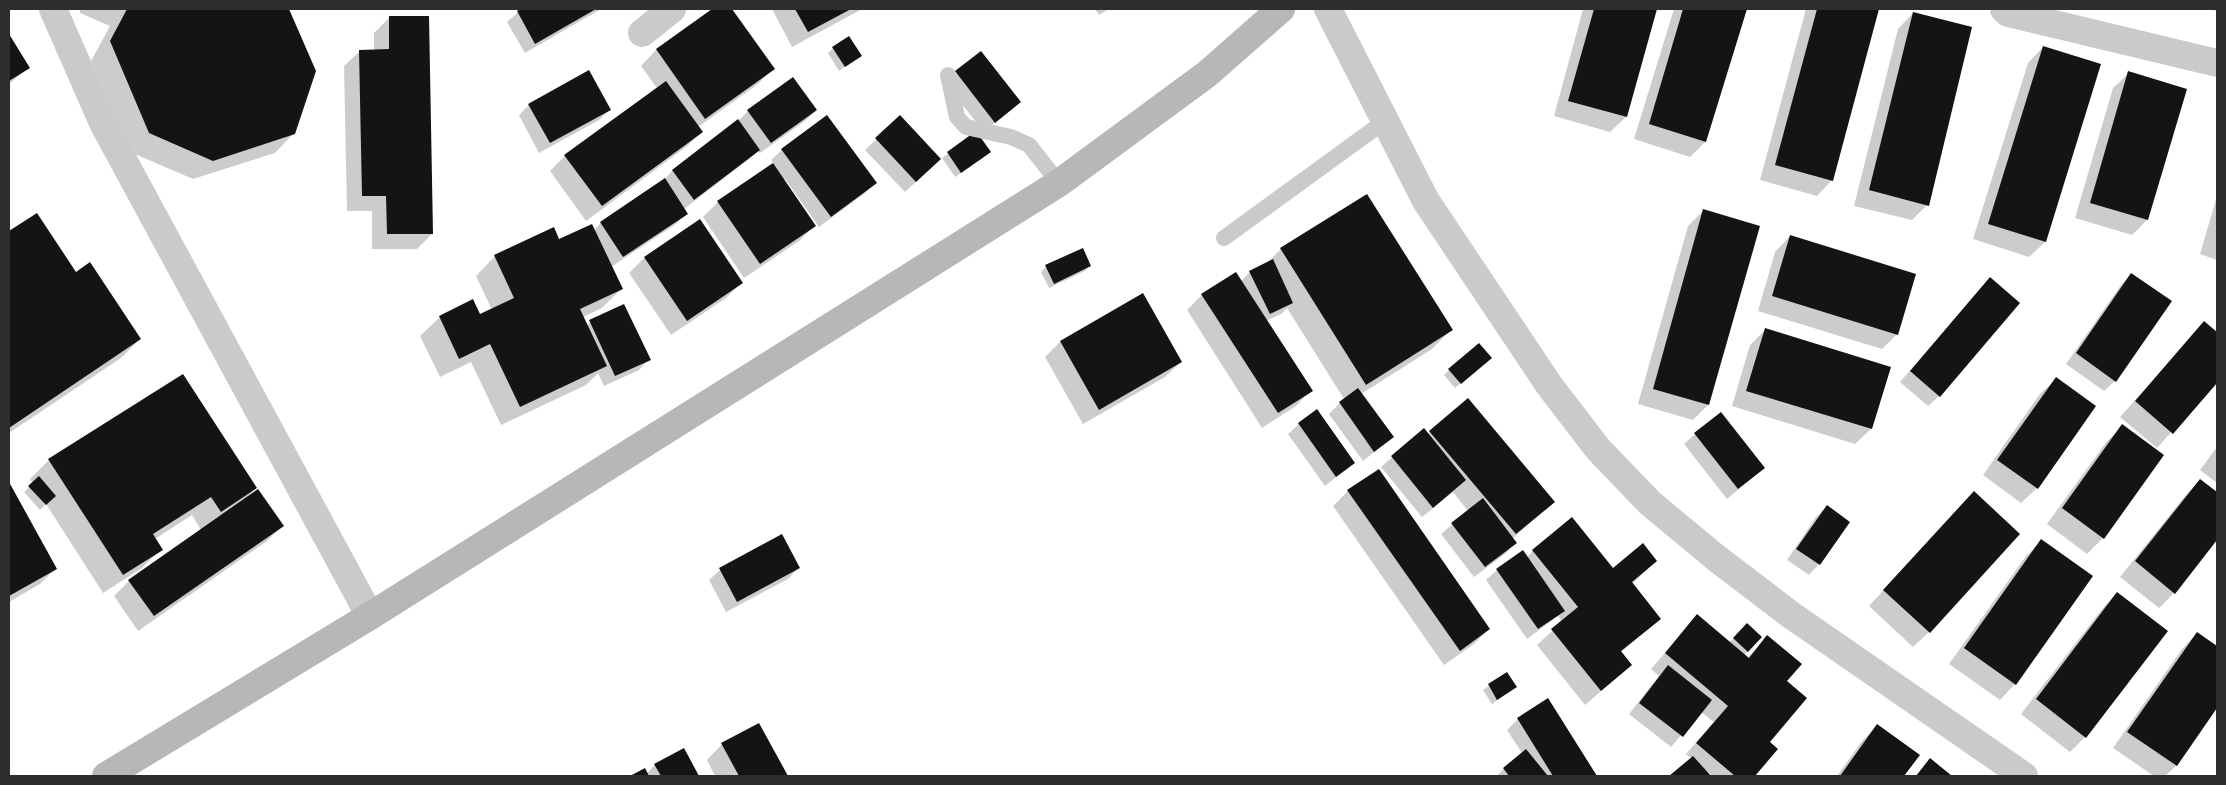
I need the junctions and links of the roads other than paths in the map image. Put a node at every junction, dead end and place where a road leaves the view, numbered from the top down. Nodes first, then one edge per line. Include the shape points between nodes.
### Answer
1 (53, 9) edge
2 (672, 9) edge
3 (1282, 9) edge
4 (1328, 9) edge
5 (2004, 9) edge
6 (642, 33) dead end
7 (2217, 63) edge
8 (948, 75) dead end
9 (1385, 121) junction
10 (1059, 183) junction
11 (1224, 238) dead end
12 (370, 616) junction
13 (106, 776) edge
14 (2024, 776) edge

1 - 12 street via 104,123
2 - 6 street
3 - 10 main road via 1207,74
4 - 9 street
5 - 7 street via 2008,13
8 - 10 lane via 957,117 966,127 1011,137 1029,145
9 - 11 lane
9 - 14 street via 1426,201 1549,385 1598,449 1650,503 1791,615
10 - 12 main road
12 - 13 main road

